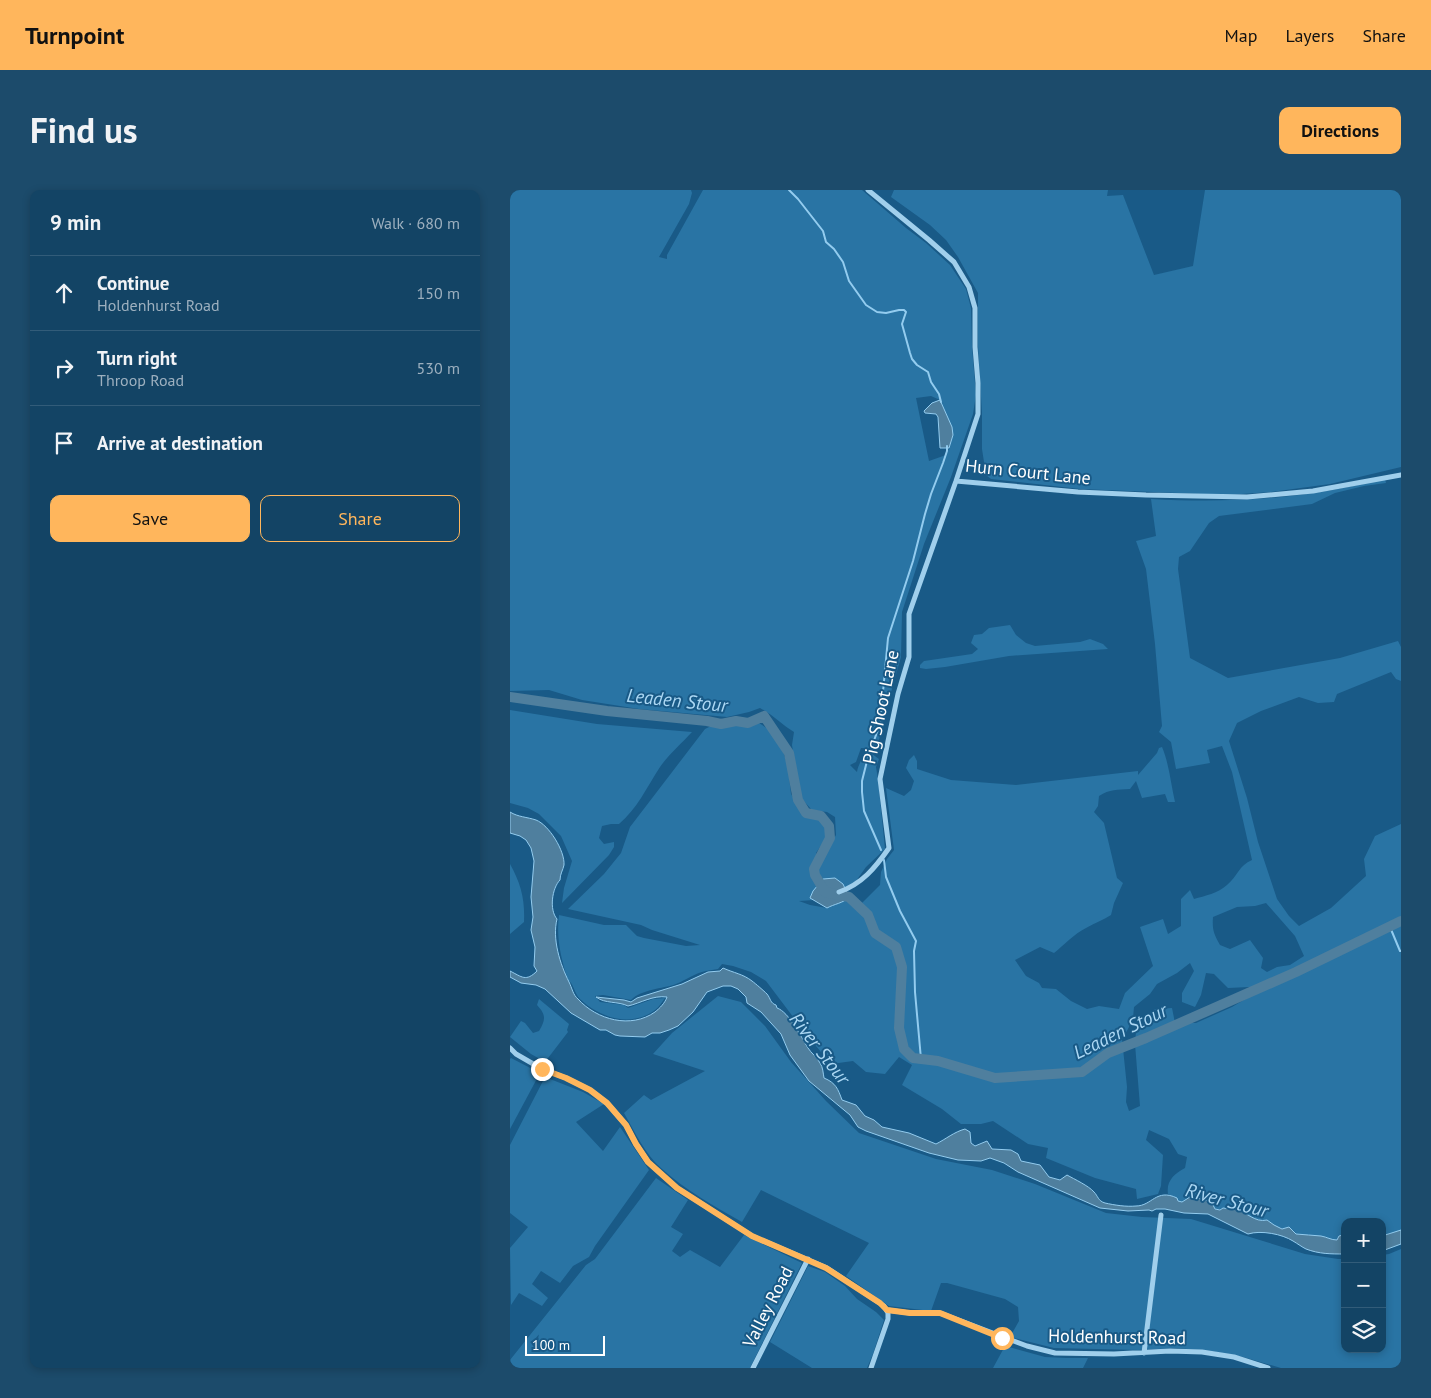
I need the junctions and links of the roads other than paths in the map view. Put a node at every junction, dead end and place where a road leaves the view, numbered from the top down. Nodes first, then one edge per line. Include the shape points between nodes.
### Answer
1 (868, 190) edge
2 (1401, 475) edge
3 (956, 481) junction
4 (840, 892) dead end
5 (510, 1048) edge
6 (1162, 1215) dead end
7 (808, 1259) junction
8 (887, 1310) junction
9 (1144, 1353) junction
10 (753, 1368) edge
11 (871, 1368) edge
12 (1268, 1368) edge

1 - 3 street, Hurn Court Lane via 954,262 970,287 975,308 978,414
2 - 3 street, Hurn Court Lane via 1313,491 1247,497 1146,496
3 - 4 street, Pig Shoot Lane via 909,614 908,657 880,779 889,848 874,869 851,888
5 - 7 street via 542,1069 590,1090 607,1103 626,1125 648,1162 677,1188 752,1236
6 - 9 street
7 - 8 street
7 - 10 street, Valley Road
8 - 9 street, Holdenhurst Road via 940,1313 1027,1346 1055,1353
8 - 11 street via 886,1328
9 - 12 street, Holdenhurst Road via 1202,1352 1234,1357

